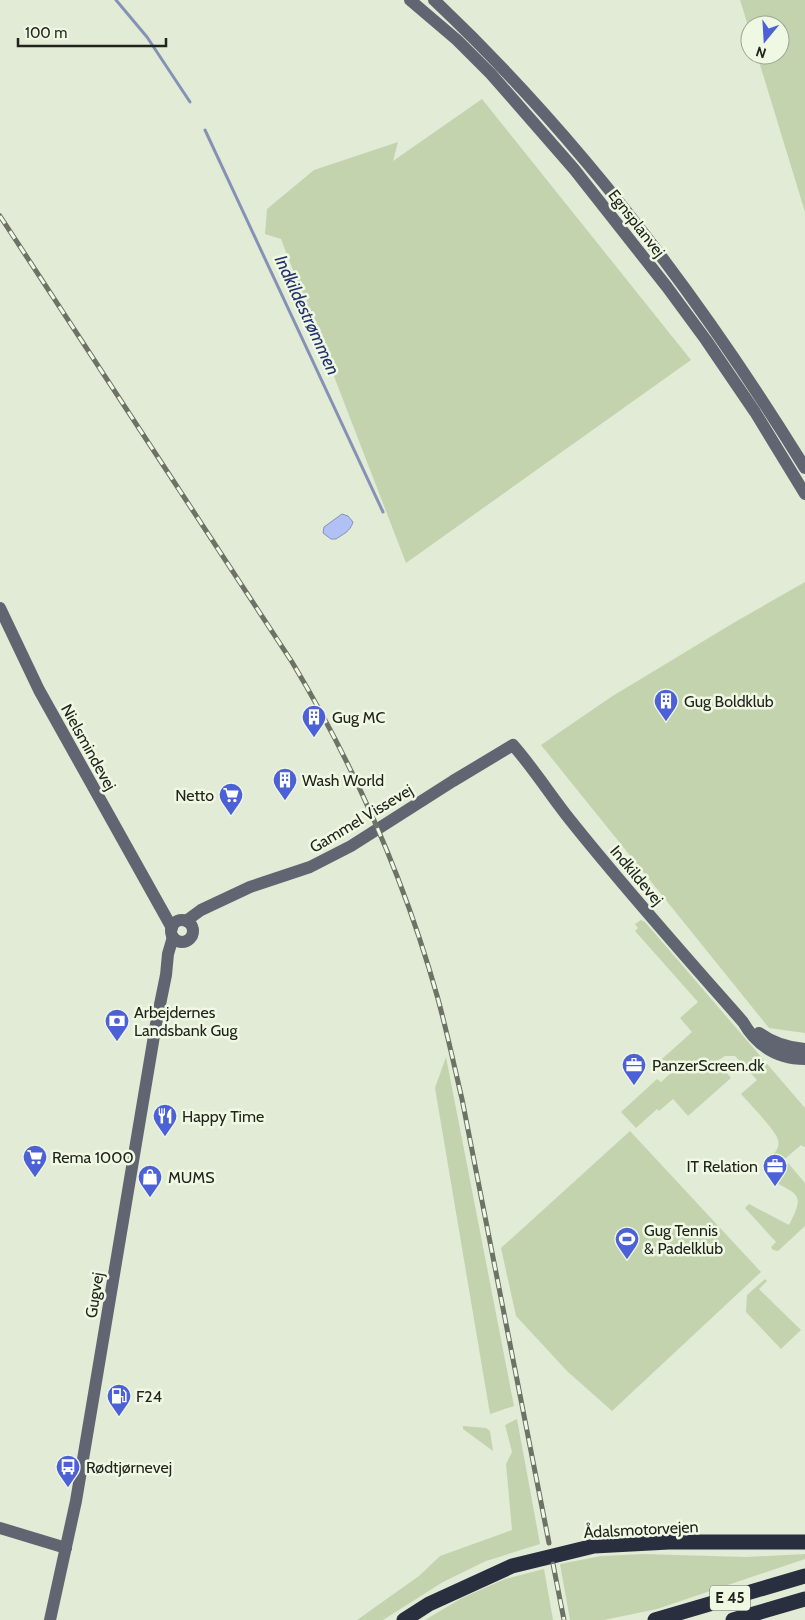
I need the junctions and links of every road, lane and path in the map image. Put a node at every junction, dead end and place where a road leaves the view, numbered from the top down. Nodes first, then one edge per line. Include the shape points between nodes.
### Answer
1 (410, 0) edge
2 (434, 0) edge
3 (443, 0) edge
4 (468, 32) junction
5 (805, 468) edge
6 (805, 494) edge
7 (0, 608) edge
8 (512, 745) joint
9 (181, 930) junction
10 (743, 1022) junction
11 (805, 1049) edge
12 (805, 1059) edge
13 (0, 1528) edge
14 (805, 1542) edge
15 (66, 1548) junction
16 (805, 1576) edge
17 (803, 1599) edge
18 (50, 1620) edge
19 (404, 1620) edge
20 (655, 1620) edge
21 (733, 1620) edge
22 (746, 1620) edge

1 - 6 street, Egnsplanvej via 491,74 574,169 706,340
2 - 4 street, Egnsplanvej
3 - 4 street
4 - 5 street, Egnsplanvej via 584,160 632,220 717,334
7 - 9 street, Nielsmindevej via 39,690 156,898
8 - 9 street, Gammel Vissevej via 351,846 310,867 250,887 218,902
8 - 10 street, Indkildevej via 583,836
9 - 15 street, Gugvej via 166,975 155,1033
10 - 11 street, Indkildevej via 769,1040 788,1048
10 - 12 street, Indkildevej via 759,1044 785,1056
13 - 15 street
14 - 19 highway, Ådalsmotorvejen via 669,1542 594,1546 512,1566 429,1604
15 - 18 street, Gugvej
16 - 20 highway, E 45
17 - 21 highway, E 45
17 - 22 highway

